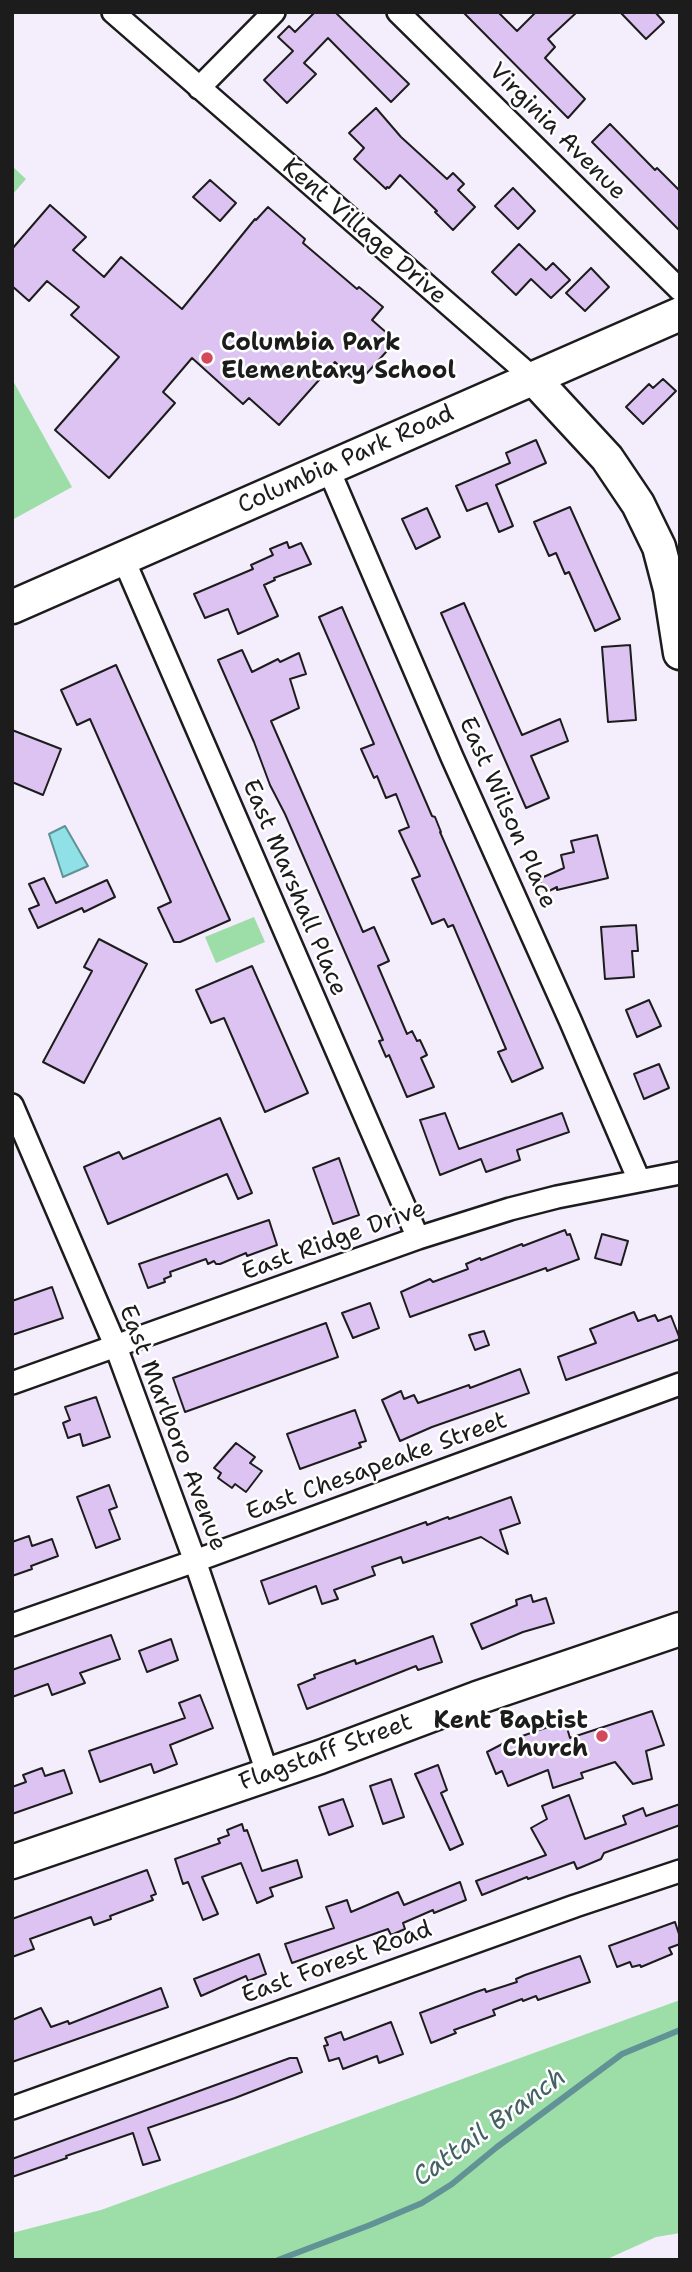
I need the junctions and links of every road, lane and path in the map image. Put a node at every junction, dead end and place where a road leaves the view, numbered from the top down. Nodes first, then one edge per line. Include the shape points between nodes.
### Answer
1 (113, 12) edge
2 (274, 12) edge
3 (398, 12) edge
4 (199, 88) junction
5 (680, 290) edge
6 (680, 314) edge
7 (533, 378) junction
8 (328, 468) junction
9 (123, 558) junction
10 (12, 607) edge
11 (680, 653) edge
12 (12, 1105) edge
13 (20, 1142) edge
14 (680, 1173) edge
15 (639, 1180) junction
16 (418, 1238) junction
17 (116, 1347) junction
18 (12, 1383) edge
19 (680, 1384) edge
20 (195, 1561) junction
21 (12, 1625) edge
22 (680, 1629) edge
23 (268, 1775) junction
24 (12, 1863) edge
25 (680, 1871) edge
26 (12, 2108) edge

1 - 4 street, Kent Village Drive
2 - 4 street
3 - 5 street, Virginia Avenue
4 - 7 street, Kent Village Drive
6 - 7 street, Columbia Park Road
7 - 8 street, Columbia Park Road
7 - 11 street, Kent Village Drive via 607,458 638,504 659,547
8 - 9 street, Columbia Park Road
8 - 15 street, East Wilson Place
9 - 10 street, Columbia Park Road
9 - 16 street, East Marshall Place
12 - 13 street, East Marlboro Avenue
13 - 17 street, East Marlboro Avenue
14 - 15 street, East Ridge Drive
15 - 16 street, East Ridge Drive via 510,1209
16 - 17 street, East Ridge Drive
17 - 18 street, East Ridge Drive
17 - 20 street, East Marlboro Avenue
19 - 20 street, East Chesapeake Street
20 - 21 street, East Chesapeake Street
20 - 23 street, East Marlboro Avenue
22 - 23 street, Flagstaff Street
23 - 24 street, Flagstaff Street
25 - 26 street, East Forest Road

